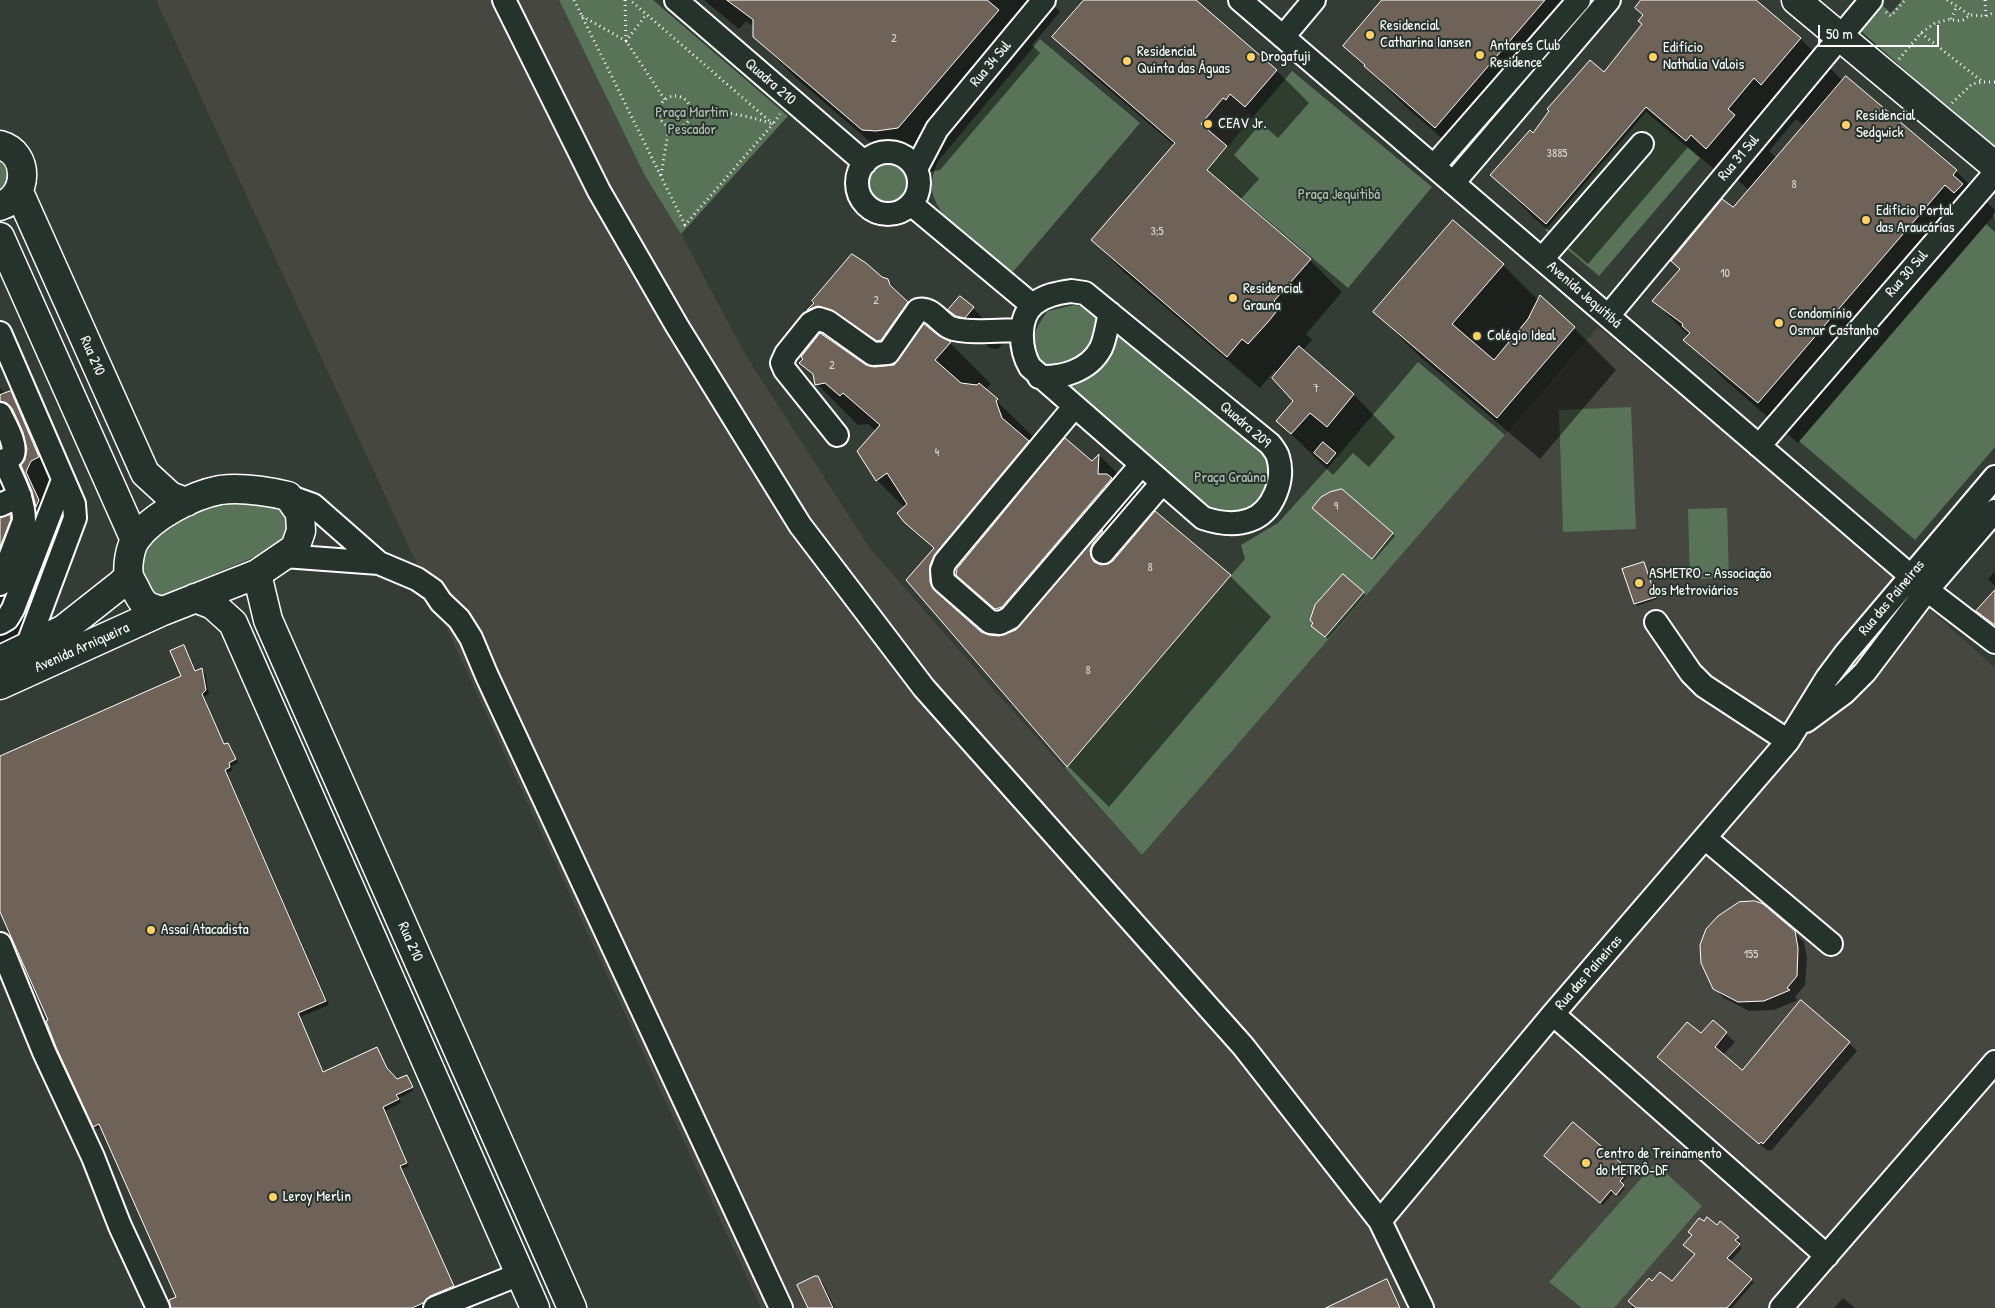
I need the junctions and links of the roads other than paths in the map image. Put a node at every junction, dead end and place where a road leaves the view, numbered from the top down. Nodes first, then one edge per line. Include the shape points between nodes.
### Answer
1 (504, 0) edge
2 (1044, 0) edge
3 (1240, 0) edge
4 (1314, 0) edge
5 (1579, 0) edge
6 (1609, 0) edge
7 (1796, 0) edge
8 (687, 3) edge
9 (1876, 4) edge
10 (1840, 36) junction
11 (1282, 37) junction
12 (1491, 101) junction
13 (1510, 117) junction
14 (937, 129) junction
15 (1642, 144) dead end
16 (0, 145) edge
17 (892, 153) junction
18 (865, 163) junction
19 (1434, 166) junction
20 (1995, 168) edge
21 (916, 169) junction
22 (1453, 183) junction
23 (9, 199) edge
24 (911, 204) junction
25 (0, 237) edge
26 (1542, 259) junction
27 (1032, 305) junction
28 (1110, 313) junction
29 (1608, 316) junction
30 (1022, 330) junction
31 (0, 333) edge
32 (1039, 377) junction
33 (1074, 407) junction
34 (0, 414) edge
35 (837, 435) dead end
36 (1759, 446) junction
37 (2, 461) edge
38 (1141, 465) junction
39 (1995, 477) edge
40 (63, 480) junction
41 (1162, 482) junction
42 (288, 496) junction
43 (10, 500) edge
44 (186, 502) junction
45 (1995, 510) edge
46 (135, 540) junction
47 (8, 545) edge
48 (1103, 552) dead end
49 (284, 556) junction
50 (379, 563) junction
51 (258, 574) junction
52 (129, 576) junction
53 (1919, 583) junction
54 (0, 584) edge
55 (194, 598) junction
56 (163, 611) junction
57 (1656, 622) dead end
58 (0, 623) edge
59 (1995, 642) edge
60 (26, 649) junction
61 (0, 660) edge
62 (0, 685) edge
63 (1793, 734) junction
64 (1706, 838) junction
65 (0, 944) edge
66 (1831, 944) dead end
67 (1553, 1014) junction
68 (1995, 1062) edge
69 (1380, 1221) junction
70 (1827, 1256) junction
71 (520, 1274) junction
72 (158, 1308) edge
73 (435, 1308) edge
74 (535, 1308) edge
75 (572, 1308) edge
76 (782, 1308) edge
77 (1422, 1308) edge
78 (1781, 1308) edge

1 - 69 street via 598,191 676,326 800,525 924,688 1243,1046
2 - 14 street, Rua 34 Sul
3 - 11 street, Avenida Jequitibá
4 - 11 street
5 - 12 street
6 - 13 street
7 - 10 main road
8 - 18 street, Quadra 210 via 790,99
9 - 10 street, Rua 31 Sul
10 - 20 main road
10 - 29 street, Rua 31 Sul
11 - 19 street, Avenida Jequitibá
12 - 13 street
12 - 19 street
13 - 22 street
14 - 17 street, Rua 34 Sul
14 - 21 street, Rua 34 Sul
15 - 26 street
16 - 23 main road via 13,152 20,161 23,176
17 - 18 street via 872,156
17 - 21 street via 902,155
18 - 24 street via 857,182 859,193 868,206 881,213 892,214
19 - 22 street, Avenida Jequitibá
20 - 36 street, Rua 30 Sul via 1990,179
21 - 24 street via 919,187
22 - 26 street, Avenida Jequitibá
23 - 44 main road, Rua 210 via 145,473 170,496
24 - 27 street
25 - 46 main road
26 - 29 street, Avenida Jequitibá
27 - 28 street, Quadra 209 via 1056,293 1071,291 1085,293
27 - 30 street, Quadra 209
28 - 32 street via 1100,349 1088,363 1072,374
28 - 41 street, Quadra 209 via 1270,444 1278,455 1279,483 1275,496 1251,520 1214,522 1203,518
29 - 36 street, Avenida Jequitibá
30 - 32 street, Quadra 209 via 1024,357
30 - 35 street via 960,331 923,309 918,310 888,353 872,354 828,322 819,319 811,323 782,362
31 - 40 street
32 - 33 street, Quadra 209
33 - 38 street, Quadra 209
33 - 38 street via 945,562 943,580 990,622 1000,623 1010,618
34 - 37 street via 14,444 11,457
36 - 53 street, Avenida Jequitibá
37 - 43 street
38 - 41 street, Quadra 209
39 - 53 street, Rua das Paineiras
40 - 58 street via 13,609
40 - 60 street via 74,504 75,518
41 - 48 street
42 - 44 main road via 257,489 220,490
42 - 49 main road, Avenida Arniqueira via 300,513 301,531 295,548
42 - 50 street via 313,505
43 - 47 street via 24,512 24,522
44 - 46 main road via 156,518
45 - 53 street, Rua das Paineiras
46 - 52 main road
47 - 54 street
49 - 50 street
49 - 51 main road, Avenida Arniqueira
50 - 76 street via 417,579 432,590 459,619 471,638
51 - 55 main road, Avenida Arniqueira
51 - 75 main road, Rua 210 via 268,620
52 - 56 main road via 142,603
52 - 60 main road, Avenida Arniqueira via 64,629
53 - 59 street, Avenida Jequitibá
53 - 63 street, Rua das Paineiras via 1865,672
55 - 56 main road, Avenida Arniqueira
55 - 71 main road via 213,605 232,623
56 - 62 main road, Avenida Arniqueira
57 - 63 street via 1691,674 1704,686
60 - 61 main road, Avenida Arniqueira
63 - 64 street, Rua das Paineiras
64 - 66 street
64 - 67 street, Rua das Paineiras
65 - 72 street via 44,1052
67 - 69 street, Rua das Paineiras
67 - 70 street
68 - 70 street
69 - 77 street
70 - 78 street
71 - 73 street
71 - 74 main road

